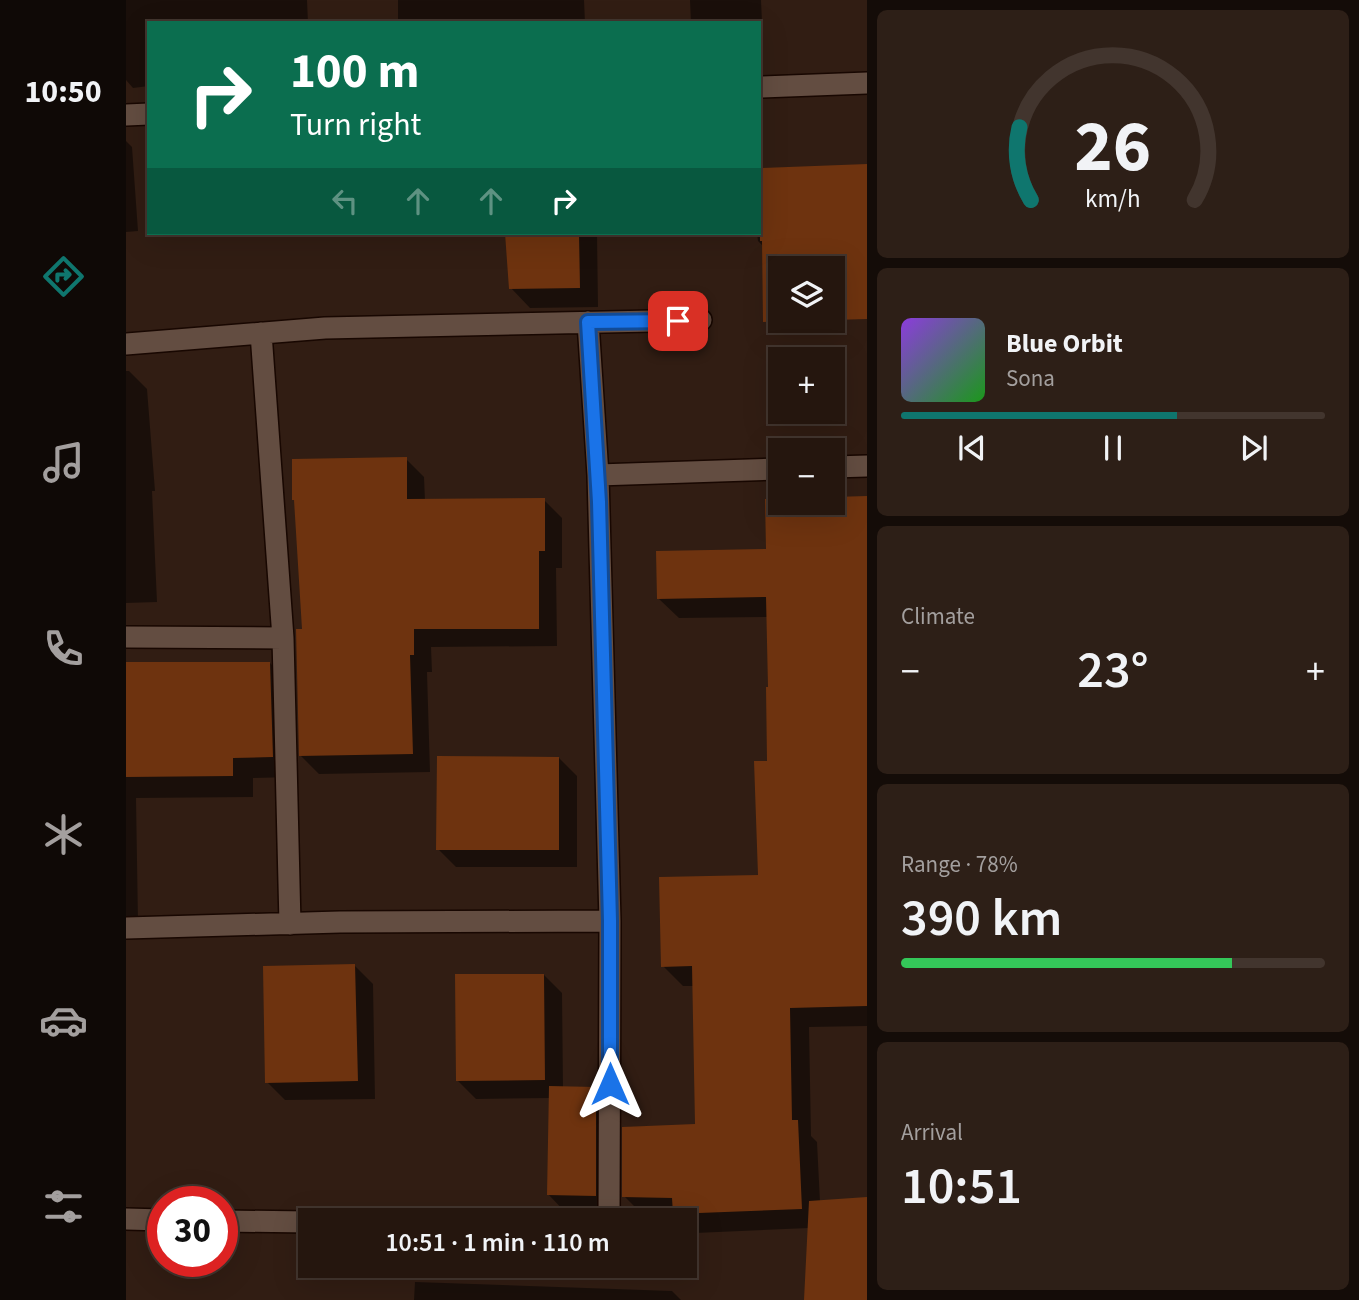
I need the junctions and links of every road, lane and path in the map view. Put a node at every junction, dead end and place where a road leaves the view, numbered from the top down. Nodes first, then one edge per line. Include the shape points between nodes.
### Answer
1 (867, 83) edge
2 (761, 88) edge
3 (147, 114) edge
4 (126, 115) edge
5 (701, 320) dead end
6 (588, 322) junction
7 (261, 333) junction
8 (126, 344) edge
9 (867, 466) edge
10 (845, 467) edge
11 (768, 469) edge
12 (598, 475) junction
13 (126, 637) edge
14 (283, 638) junction
15 (610, 921) junction
16 (290, 924) junction
17 (126, 928) edge
18 (609, 1208) edge
19 (126, 1219) edge
20 (147, 1220) edge
21 (238, 1221) edge
22 (298, 1222) edge

1 - 2 street
3 - 4 street
5 - 6 street
6 - 7 street
6 - 12 street
7 - 8 street
7 - 14 street
9 - 10 street
11 - 12 street
12 - 15 street
13 - 14 street
14 - 16 street
15 - 16 street
15 - 18 street
16 - 17 street
19 - 20 street
21 - 22 street

